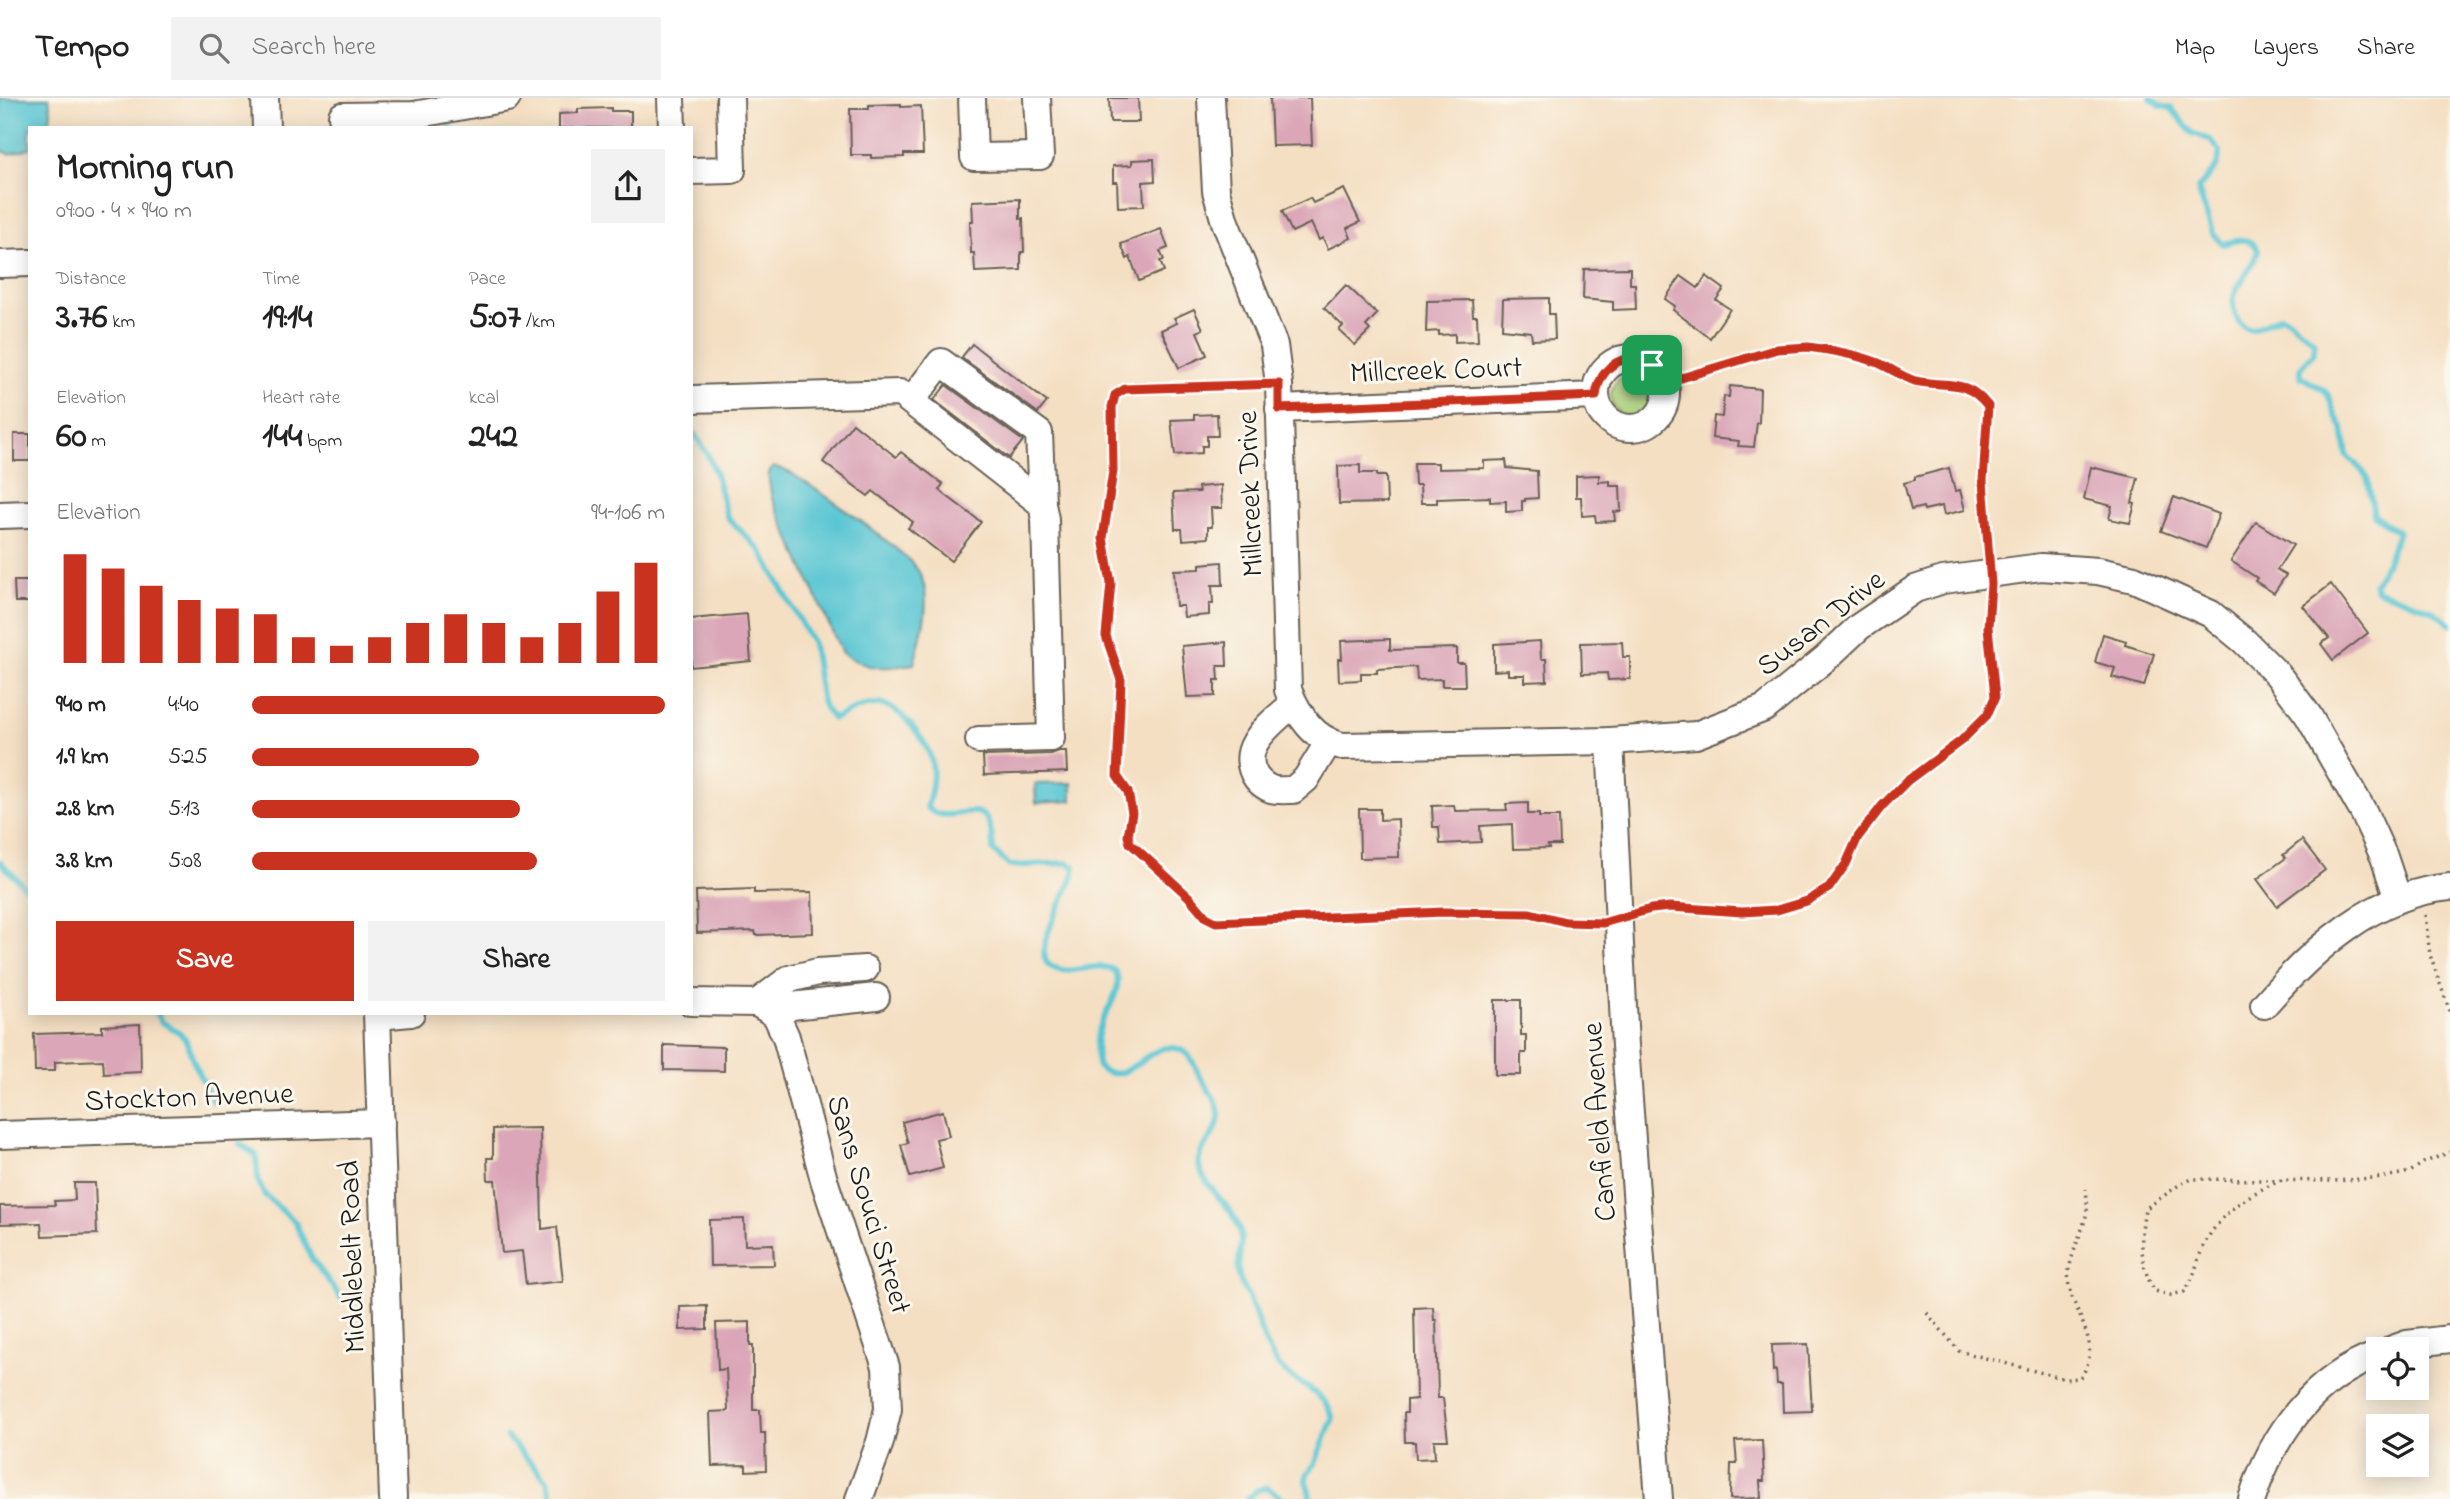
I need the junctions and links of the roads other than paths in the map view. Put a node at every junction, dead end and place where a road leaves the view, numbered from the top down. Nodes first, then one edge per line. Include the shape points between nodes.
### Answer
1 (265, 98) edge
2 (507, 98) edge
3 (671, 98) edge
4 (730, 98) edge
5 (972, 98) edge
6 (1037, 98) edge
7 (1211, 98) edge
8 (342, 114) edge
9 (266, 126) edge
10 (672, 126) edge
11 (693, 171) edge
12 (28, 262) edge
13 (0, 264) edge
14 (1279, 396) junction
15 (1596, 396) junction
16 (693, 399) edge
17 (911, 401) junction
18 (1042, 504) junction
19 (28, 514) edge
20 (0, 515) edge
21 (1293, 704) junction
22 (979, 740) dead end
23 (1610, 741) junction
24 (1328, 743) junction
25 (2450, 887) edge
26 (2410, 896) junction
27 (865, 969) dead end
28 (876, 997) dead end
29 (693, 1002) edge
30 (2264, 1005) dead end
31 (767, 1009) junction
32 (377, 1015) edge
33 (381, 1124) junction
34 (0, 1135) edge
35 (2450, 1339) edge
36 (2429, 1341) edge
37 (2366, 1361) edge
38 (393, 1499) edge
39 (859, 1499) edge
40 (1659, 1499) edge
41 (2252, 1499) edge

1 - 9 street
2 - 8 street via 414,116
3 - 10 street
4 - 11 street via 732,170
5 - 6 street via 974,157 987,157 1040,156
7 - 14 street, Millcreek Drive via 1216,191 1273,345
12 - 13 street
14 - 15 street, Millcreek Court
14 - 21 street, Millcreek Drive via 1288,690
15 - 15 street via 1604,415 1632,428 1660,414 1665,383 1652,365 1620,360 1602,374
16 - 17 street via 901,393
17 - 18 street
17 - 18 street via 941,362 1039,433
18 - 22 street via 1051,738
19 - 20 street
21 - 24 street, Millcreek Drive via 1307,726
21 - 24 street via 1255,743 1249,761 1253,774 1271,789 1293,790 1306,779
23 - 24 street, Susan Drive
23 - 26 street, Susan Drive via 1696,735 1765,708 1859,627 1915,589 1990,572 2041,567 2098,571 2134,579 2211,614 2278,675 2308,715 2384,857
23 - 40 street, Canfield Avenue via 1625,1046
25 - 26 street
26 - 30 street via 2346,928 2295,970
27 - 31 street via 818,971 789,979
28 - 31 street
29 - 31 street
31 - 39 street, Sans Souci Street via 786,1037 824,1180 886,1367 888,1409
32 - 33 street, Middlebelt Road
33 - 34 street, Stockton Avenue
33 - 38 street, Middlebelt Road
35 - 36 street
37 - 41 street via 2333,1377 2287,1424

